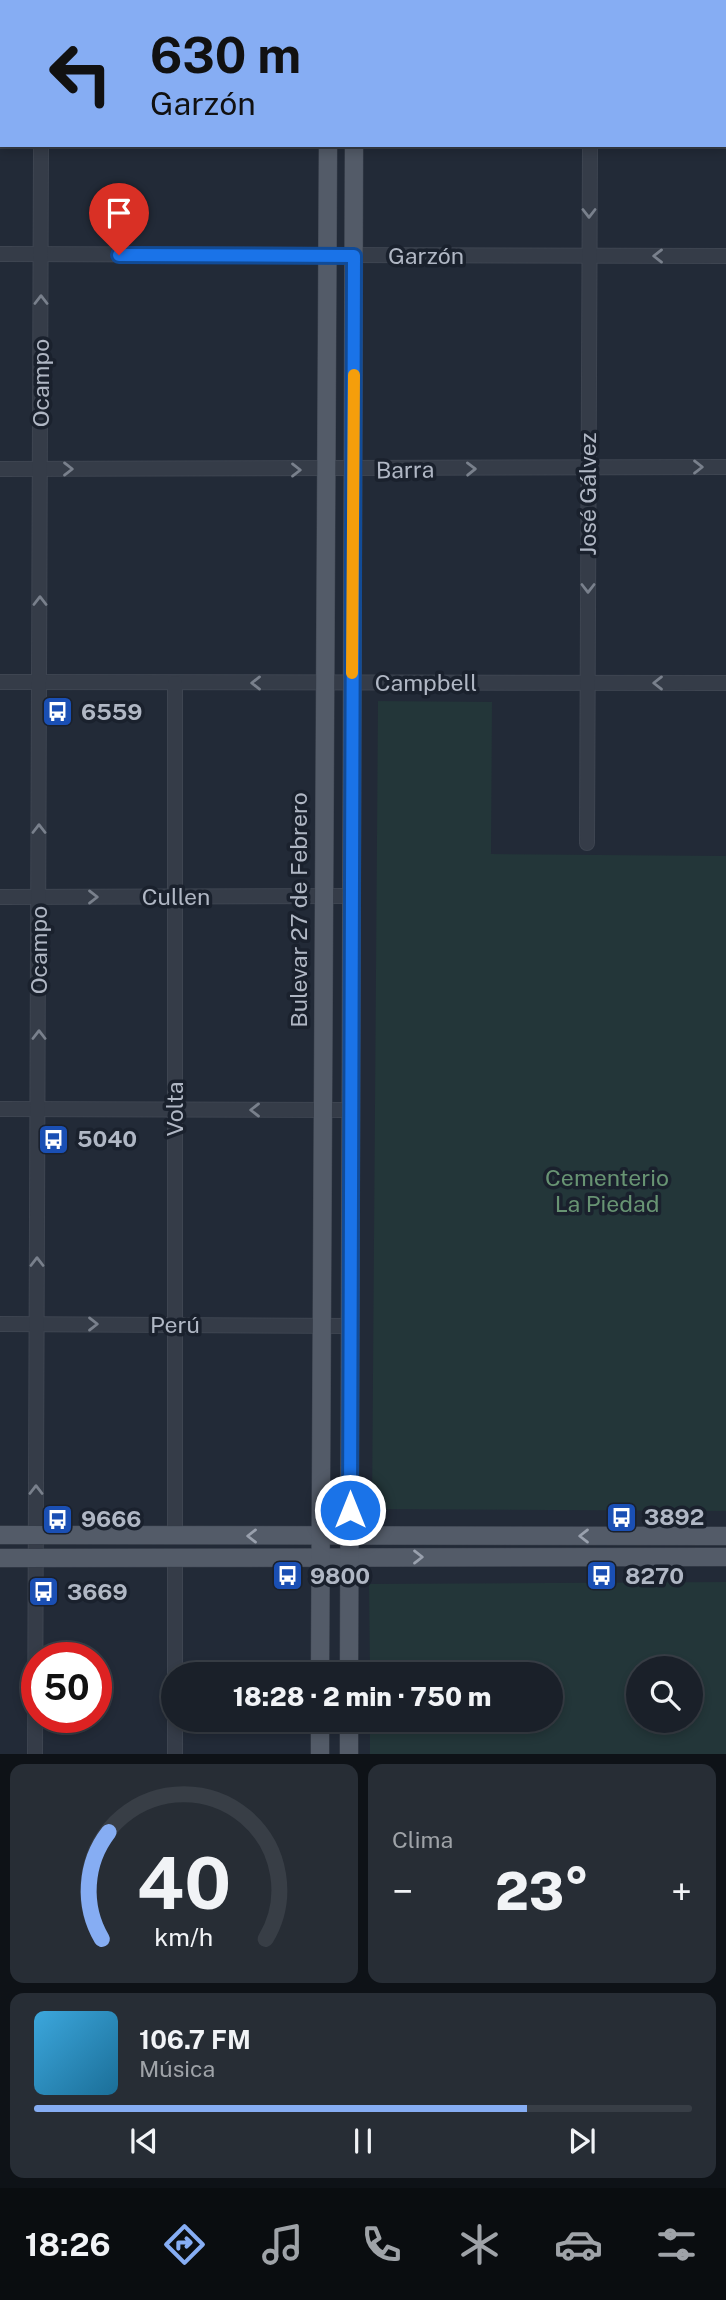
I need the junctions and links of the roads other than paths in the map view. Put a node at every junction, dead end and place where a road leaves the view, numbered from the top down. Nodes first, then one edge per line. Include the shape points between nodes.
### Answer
1 (41, 147) edge
2 (328, 147) edge
3 (354, 147) edge
4 (590, 147) edge
5 (0, 254) edge
6 (41, 254) junction
7 (327, 256) junction
8 (354, 256) junction
9 (589, 256) junction
10 (726, 256) edge
11 (588, 467) junction
12 (726, 467) edge
13 (0, 469) edge
14 (40, 469) junction
15 (326, 471) junction
16 (354, 471) junction
17 (0, 682) edge
18 (40, 682) junction
19 (175, 683) junction
20 (324, 683) junction
21 (587, 683) junction
22 (726, 683) edge
23 (352, 684) junction
24 (587, 843) dead end
25 (324, 896) junction
26 (352, 896) junction
27 (0, 897) edge
28 (39, 897) junction
29 (175, 897) junction
30 (0, 1109) edge
31 (38, 1109) junction
32 (175, 1110) junction
33 (323, 1110) junction
34 (351, 1110) junction
35 (0, 1324) edge
36 (37, 1324) junction
37 (175, 1325) junction
38 (321, 1325) junction
39 (350, 1326) junction
40 (0, 1535) edge
41 (36, 1535) junction
42 (175, 1536) junction
43 (321, 1536) junction
44 (350, 1536) junction
45 (726, 1536) edge
46 (175, 1557) junction
47 (320, 1557) junction
48 (726, 1557) edge
49 (0, 1558) edge
50 (36, 1558) junction
51 (349, 1558) junction
52 (175, 1662) edge
53 (320, 1662) edge
54 (349, 1662) edge
55 (175, 1732) edge
56 (320, 1732) edge
57 (349, 1732) edge
58 (35, 1754) edge
59 (175, 1754) edge
60 (320, 1754) edge
61 (349, 1754) edge

1 - 6 street, Ocampo
2 - 7 main road, Bulevar 27 de Febrero
3 - 8 main road
4 -> 9 street, José Gálvez
5 - 6 street, Garzón
6 - 7 street, Garzón
14 -> 6 street, Ocampo
7 - 8 street, Garzón
7 - 15 main road, Bulevar 27 de Febrero
8 - 9 street, Garzón
8 - 16 main road
10 -> 9 street, Garzón
9 - 11 street, José Gálvez
11 -> 12 street, Barra
16 -> 11 street, Barra
11 -> 21 street, José Gálvez
13 - 14 street, Barra
14 -> 15 street, Barra
18 -> 14 street, Ocampo
15 - 16 street, Barra
15 - 20 main road, Bulevar 27 de Febrero
16 - 23 main road
17 - 18 street, Campbell
18 - 19 street, Campbell
28 -> 18 street, Ocampo
20 -> 19 street, Campbell
19 - 29 street, Volta
20 - 23 street, Campbell
20 - 25 main road, Bulevar 27 de Febrero
22 -> 21 street, Campbell
21 - 23 street, Campbell
21 - 24 street, José Gálvez
23 - 26 main road
25 - 26 street, Cullen
25 - 29 street, Cullen
25 - 33 main road, Bulevar 27 de Febrero
26 - 34 main road
27 - 28 street, Cullen
28 -> 29 street, Cullen
31 -> 28 street, Ocampo
29 - 32 street, Volta
30 - 31 street
31 - 32 street
36 -> 31 street, Ocampo
33 -> 32 street
32 - 37 street, Volta
33 - 34 street
33 - 38 main road, Bulevar 27 de Febrero
34 - 39 main road
35 - 36 street, Perú
36 -> 37 street, Perú
41 -> 36 street, Ocampo
37 - 38 street, Perú
37 - 42 street, Volta
38 - 39 street, Perú
38 - 43 main road, Bulevar 27 de Febrero
39 - 44 main road
40 - 41 main road
41 - 42 main road
41 - 50 street, Ocampo
43 -> 42 main road
43 - 44 main road
43 - 47 main road, Bulevar 27 de Febrero
45 -> 44 main road
44 - 51 main road
46 - 47 main road
46 - 50 main road
46 - 52 street
47 - 51 main road
47 - 53 main road, Bulevar 27 de Febrero
51 -> 48 main road
49 - 50 main road
50 - 58 street, Ocampo
51 - 54 main road
55 - 59 street
56 - 60 main road
57 - 61 main road

